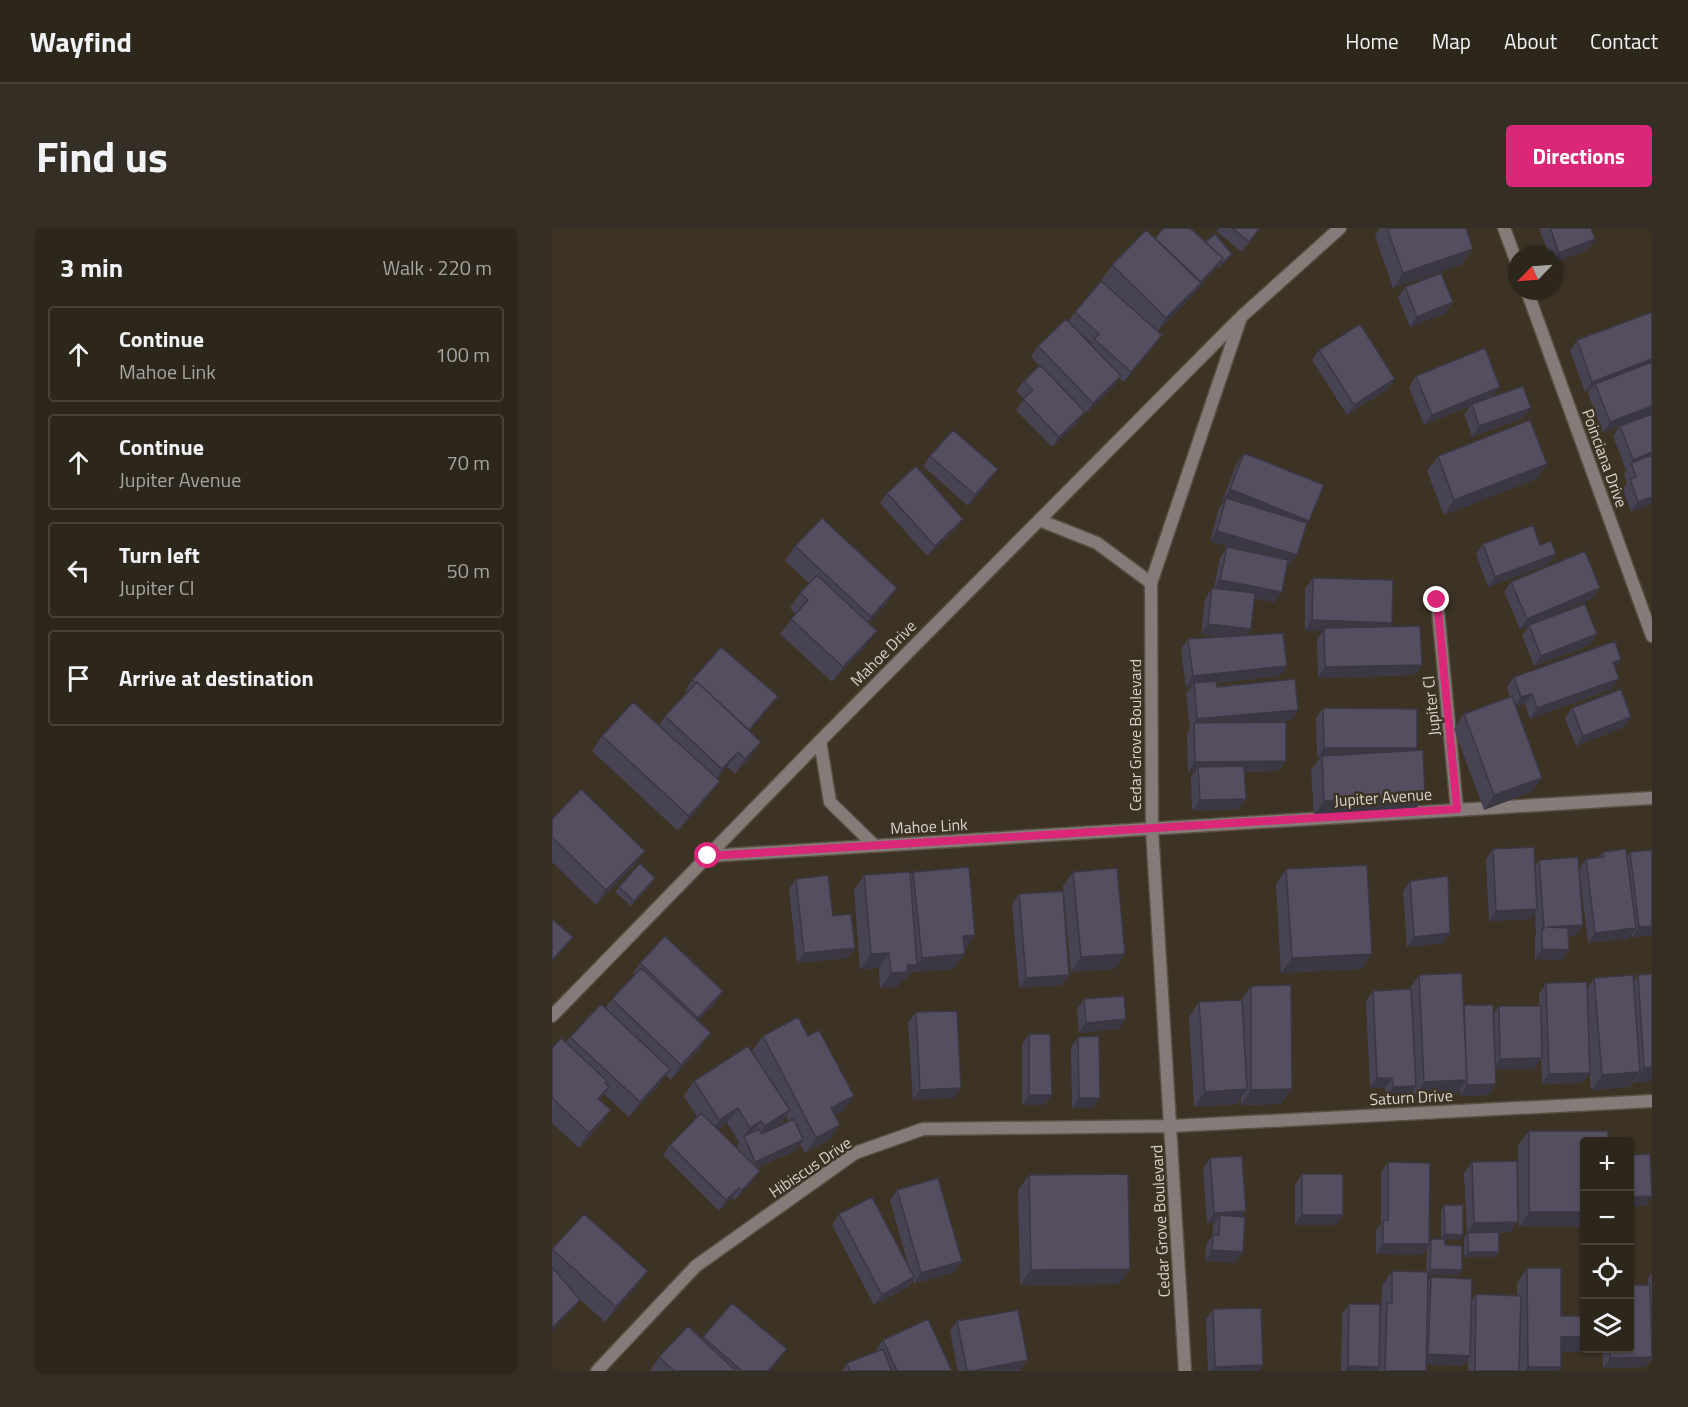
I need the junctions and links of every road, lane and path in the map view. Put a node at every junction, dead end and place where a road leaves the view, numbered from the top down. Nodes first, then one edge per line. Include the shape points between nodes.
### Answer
1 (1340, 228) edge
2 (1504, 228) edge
3 (1511, 246) edge
4 (1530, 300) edge
5 (1241, 317) junction
6 (1039, 520) junction
7 (1151, 583) junction
8 (1437, 600) dead end
9 (1652, 636) edge
10 (820, 741) junction
11 (1652, 798) edge
12 (1457, 809) junction
13 (1152, 829) junction
14 (875, 846) junction
15 (708, 856) junction
16 (552, 1016) edge
17 (1652, 1101) edge
18 (1172, 1126) junction
19 (597, 1371) edge
20 (1185, 1371) edge

1 - 5 street, Cedar Grove Boulevard
2 - 3 street
4 - 9 street, Poinciana Drive
5 - 6 street, Mahoe Drive
5 - 7 street, Cedar Grove Boulevard
6 - 7 street via 1097,543
6 - 10 street, Mahoe Drive
7 - 13 street, Cedar Grove Boulevard
8 - 12 street, Jupiter Cl
10 - 14 street via 830,802
10 - 15 street, Mahoe Drive
11 - 12 street, Jupiter Avenue
12 - 13 street, Jupiter Avenue
13 - 14 street, Mahoe Link
13 - 18 street, Cedar Grove Boulevard
14 - 15 street, Mahoe Link
15 - 16 street, Mahoe Drive
17 - 18 street, Saturn Drive
18 - 19 street, Hibiscus Drive via 924,1129 855,1153 696,1266
18 - 20 street, Cedar Grove Boulevard

